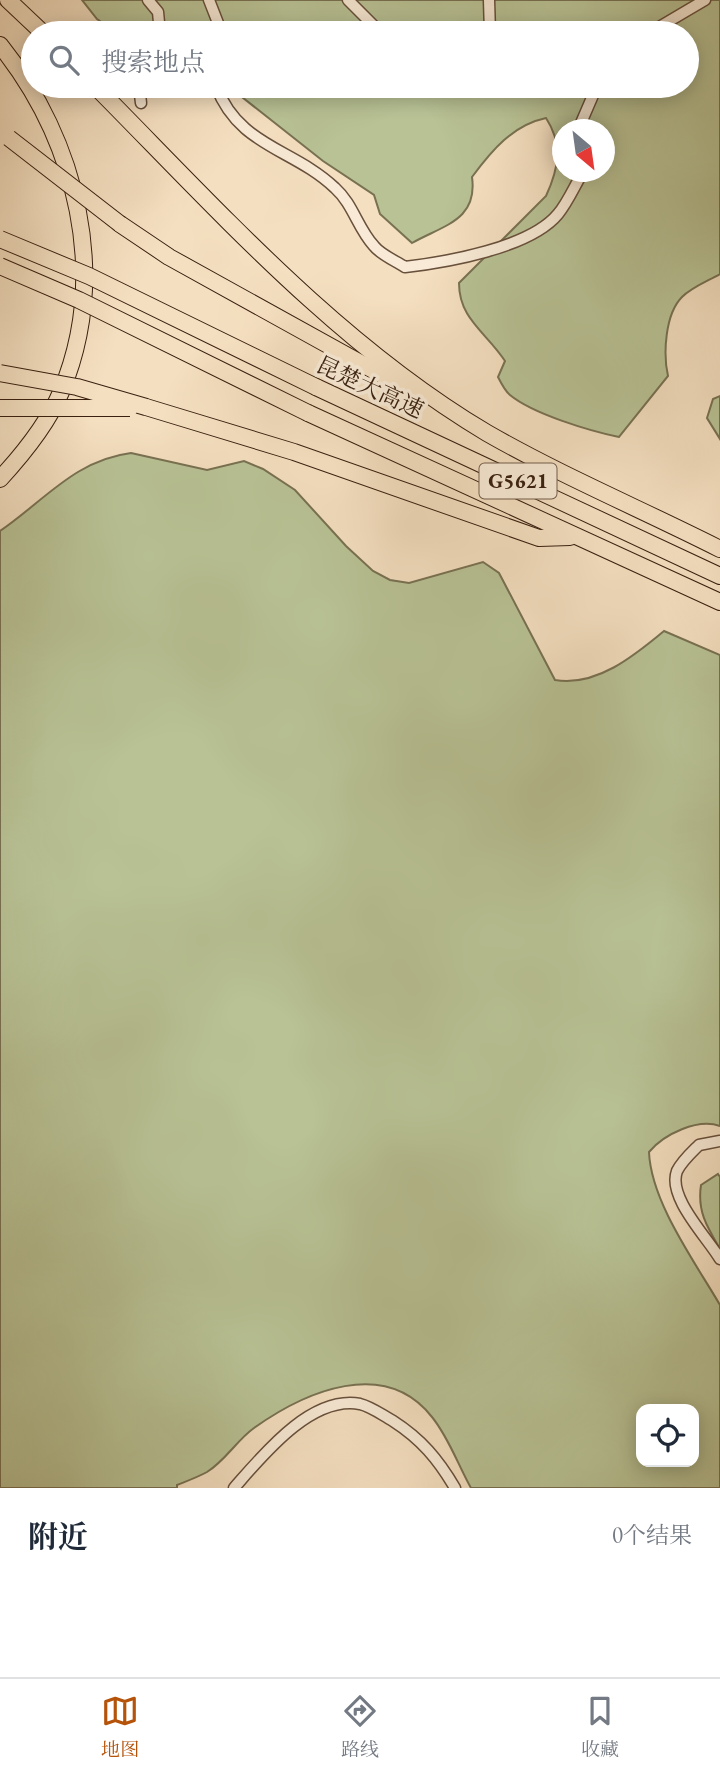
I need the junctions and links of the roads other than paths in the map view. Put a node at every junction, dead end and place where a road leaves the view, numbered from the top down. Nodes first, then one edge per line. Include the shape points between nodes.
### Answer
1 (8, 0) edge
2 (148, 0) edge
3 (209, 0) edge
4 (348, 0) edge
5 (489, 0) edge
6 (705, 0) edge
7 (30, 21) edge
8 (159, 21) edge
9 (217, 21) edge
10 (369, 21) edge
11 (490, 21) edge
12 (669, 21) edge
13 (0, 45) edge
14 (21, 75) edge
15 (38, 98) edge
16 (107, 98) edge
17 (140, 98) edge
18 (220, 98) edge
19 (592, 98) edge
20 (141, 103) dead end
21 (583, 119) edge
22 (0, 129) edge
23 (577, 182) edge
24 (0, 239) edge
25 (0, 266) edge
26 (0, 373) edge
27 (146, 407) junction
28 (0, 408) edge
29 (487, 432) junction
30 (0, 479) edge
31 (576, 537) junction
32 (720, 548) edge
33 (720, 576) edge
34 (720, 602) edge
35 (720, 1141) edge
36 (720, 1259) edge
37 (234, 1488) edge
38 (455, 1488) edge

1 - 7 highway
2 - 8 street
3 - 9 street
4 - 10 street
5 - 11 street
6 - 12 street
13 - 14 highway, bridge
15 - 30 highway, bridge via 61,144 78,200 81,316 60,395
16 - 29 highway via 254,247 332,318 387,363
17 - 20 street
18 - 23 street via 245,131 336,188 374,247 405,267 515,243 558,214
19 - 21 street
22 - 29 highway, bridge via 169,257
24 - 33 highway, 昆楚大高速 / G5621, bridge via 89,276
25 - 31 highway, G5621, bridge
26 - 27 highway, bridge via 78,387
27 - 28 highway, bridge
27 - 31 highway via 294,452 539,538
29 - 32 highway
31 - 34 highway, G5621
35 - 36 street via 699,1145 677,1172 675,1185
37 - 38 street via 309,1415 343,1403 372,1408 419,1438

